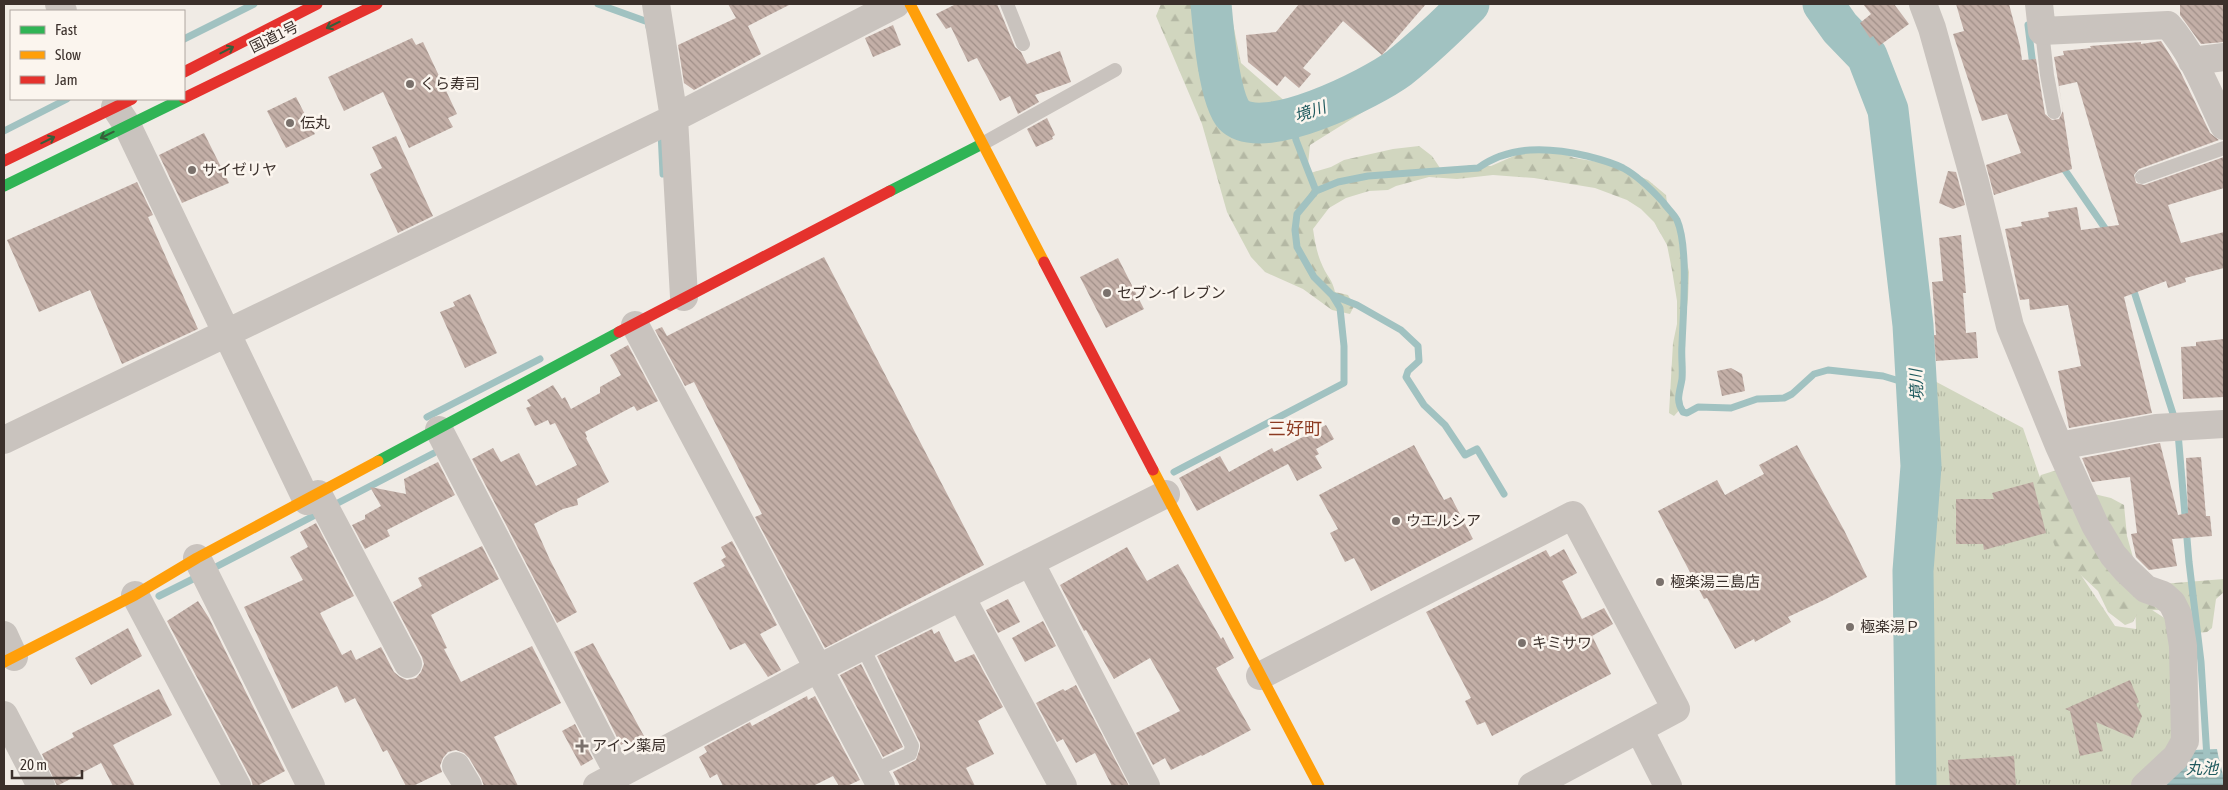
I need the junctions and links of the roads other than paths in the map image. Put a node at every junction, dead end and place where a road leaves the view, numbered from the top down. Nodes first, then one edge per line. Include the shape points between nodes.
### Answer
1 (317, 4) edge
2 (377, 4) edge
3 (656, 4) edge
4 (896, 4) edge
5 (910, 4) edge
6 (1007, 4) edge
7 (1922, 4) edge
8 (2039, 4) edge
9 (2042, 31) junction
10 (1022, 44) dead end
11 (2224, 57) edge
12 (2192, 61) junction
13 (1115, 70) dead end
14 (185, 71) edge
15 (185, 97) edge
16 (171, 100) edge
17 (122, 108) edge
18 (2054, 112) dead end
19 (674, 118) junction
20 (2224, 126) edge
21 (982, 144) junction
22 (2224, 148) edge
23 (4, 161) edge
24 (2142, 177) dead end
25 (4, 186) edge
26 (684, 297) junction
27 (635, 325) junction
28 (226, 333) junction
29 (2224, 424) edge
30 (440, 430) junction
31 (4, 440) edge
32 (2059, 446) junction
33 (1166, 494) junction
34 (313, 498) junction
35 (197, 558) junction
36 (1030, 562) junction
37 (135, 595) junction
38 (961, 597) junction
39 (862, 646) junction
40 (7, 652) edge
41 (408, 664) dead end
42 (819, 668) junction
43 (1260, 676) junction
44 (4, 715) edge
45 (1639, 729) junction
46 (877, 779) edge
47 (608, 780) edge
48 (42, 786) edge
49 (237, 786) edge
50 (311, 786) edge
51 (1063, 786) edge
52 (1146, 786) edge
53 (1319, 786) edge
54 (1532, 786) edge
55 (1668, 786) edge
56 (2145, 786) edge

14 -> 1 main road, 国道1号
2 -> 15 main road, 国道1号
3 - 19 street
4 - 19 street
5 - 21 main road
6 - 10 lane
7 - 32 street via 1932,28 1975,182 2010,326
8 - 9 street
9 - 12 street via 2168,25
9 - 18 lane
11 - 12 street
12 - 20 street
13 - 21 lane
16 - 17 main road, 国道1号
23 -> 17 main road, 国道1号
17 -> 25 main road, 国道1号
17 - 28 street
19 - 26 street
19 - 28 street
21 - 26 main road
21 - 33 main road
22 - 24 lane
26 - 27 main road
27 - 30 main road
27 - 42 street
28 - 31 street
28 - 34 street
29 - 32 street via 2176,426
30 - 34 main road
30 - 47 street
32 - 56 street via 2113,555 2146,589 2163,595 2172,603 2178,615 2183,646 2185,741 2176,757
33 - 36 street
33 - 43 main road
34 - 35 main road
34 - 41 street
35 - 37 main road
35 - 50 street
36 - 38 street
36 - 52 street
37 - 40 main road
37 - 49 street
38 - 39 street
38 - 51 street
39 - 42 street
39 - 46 lane via 912,746 910,754
42 - 46 street
42 - 47 street
43 - 45 street via 1573,515 1676,710
43 - 53 main road
44 - 48 street
45 - 54 street
45 - 55 street

